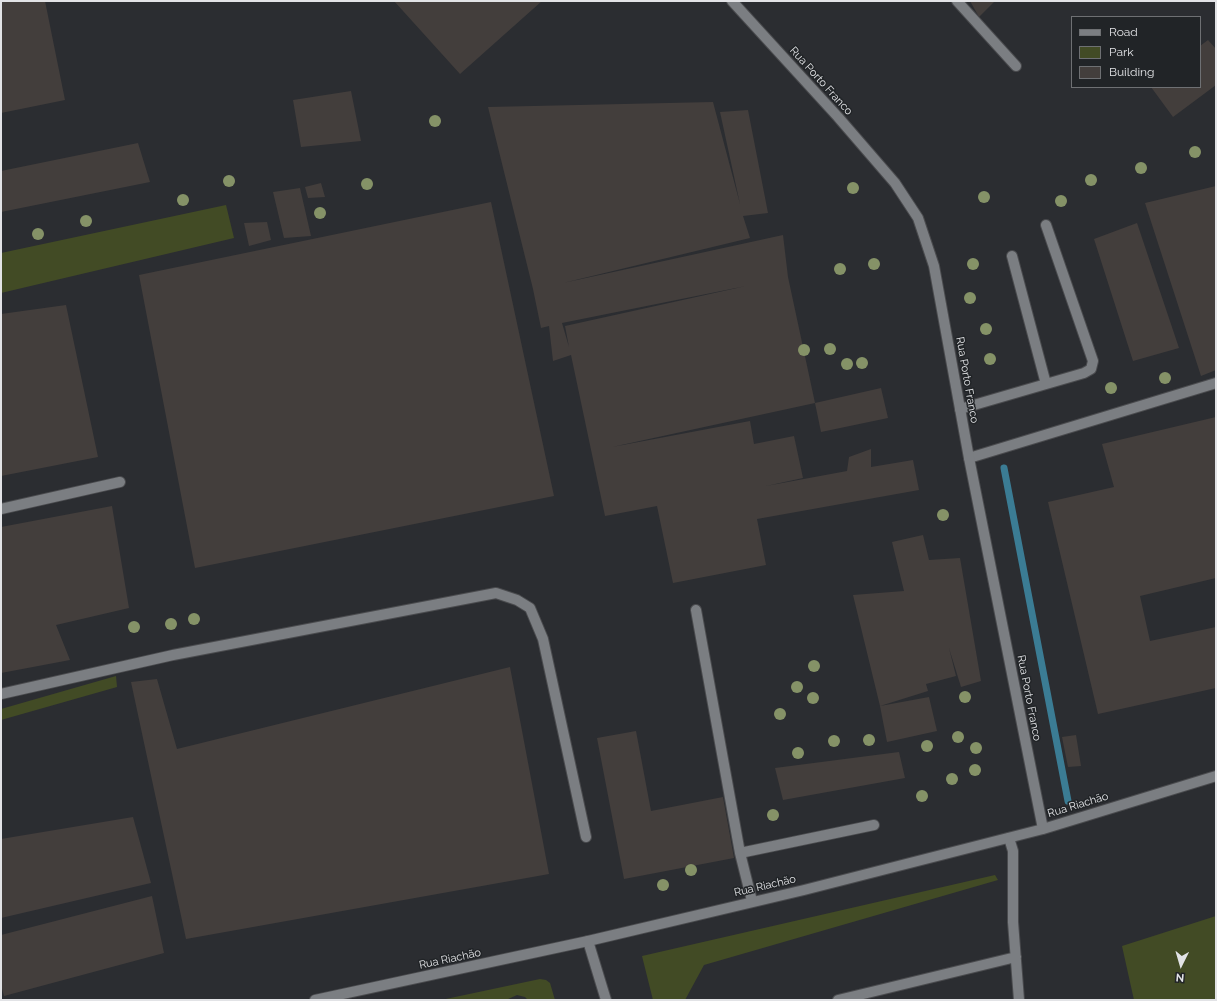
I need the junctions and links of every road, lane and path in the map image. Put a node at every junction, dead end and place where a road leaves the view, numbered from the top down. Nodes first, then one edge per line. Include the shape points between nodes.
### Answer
1 (732, 1) edge
2 (957, 1) edge
3 (1016, 66) dead end
4 (1046, 225) dead end
5 (1012, 256) dead end
6 (1216, 383) edge
7 (1046, 384) junction
8 (960, 409) junction
9 (969, 458) junction
10 (120, 482) dead end
11 (1, 509) edge
12 (696, 610) dead end
13 (1, 694) edge
14 (1216, 776) edge
15 (874, 825) dead end
16 (1043, 829) junction
17 (586, 836) dead end
18 (1010, 838) junction
19 (740, 853) junction
20 (752, 901) junction
21 (588, 941) junction
22 (1016, 957) junction
23 (316, 1000) edge
24 (606, 1000) edge
25 (838, 1000) edge
26 (1019, 1000) edge

1 - 8 street, Rua Porto Franco via 895,183 918,218 934,266
2 - 3 street
4 - 7 street via 1093,361 1091,369 1084,373
5 - 7 street
6 - 9 street
7 - 8 street
8 - 9 street, Rua Porto Franco
9 - 16 street, Rua Porto Franco
10 - 11 street
12 - 19 street
13 - 17 street via 173,655 496,593 517,600 530,608 543,639
14 - 16 street, Rua Riachão
15 - 19 street
16 - 18 street, Rua Riachão
18 - 20 street, Rua Riachão
18 - 22 street via 1013,851 1013,922
19 - 20 street
20 - 21 street, Rua Riachão
21 - 23 street, Rua Riachão
21 - 24 street
22 - 25 street
22 - 26 street

